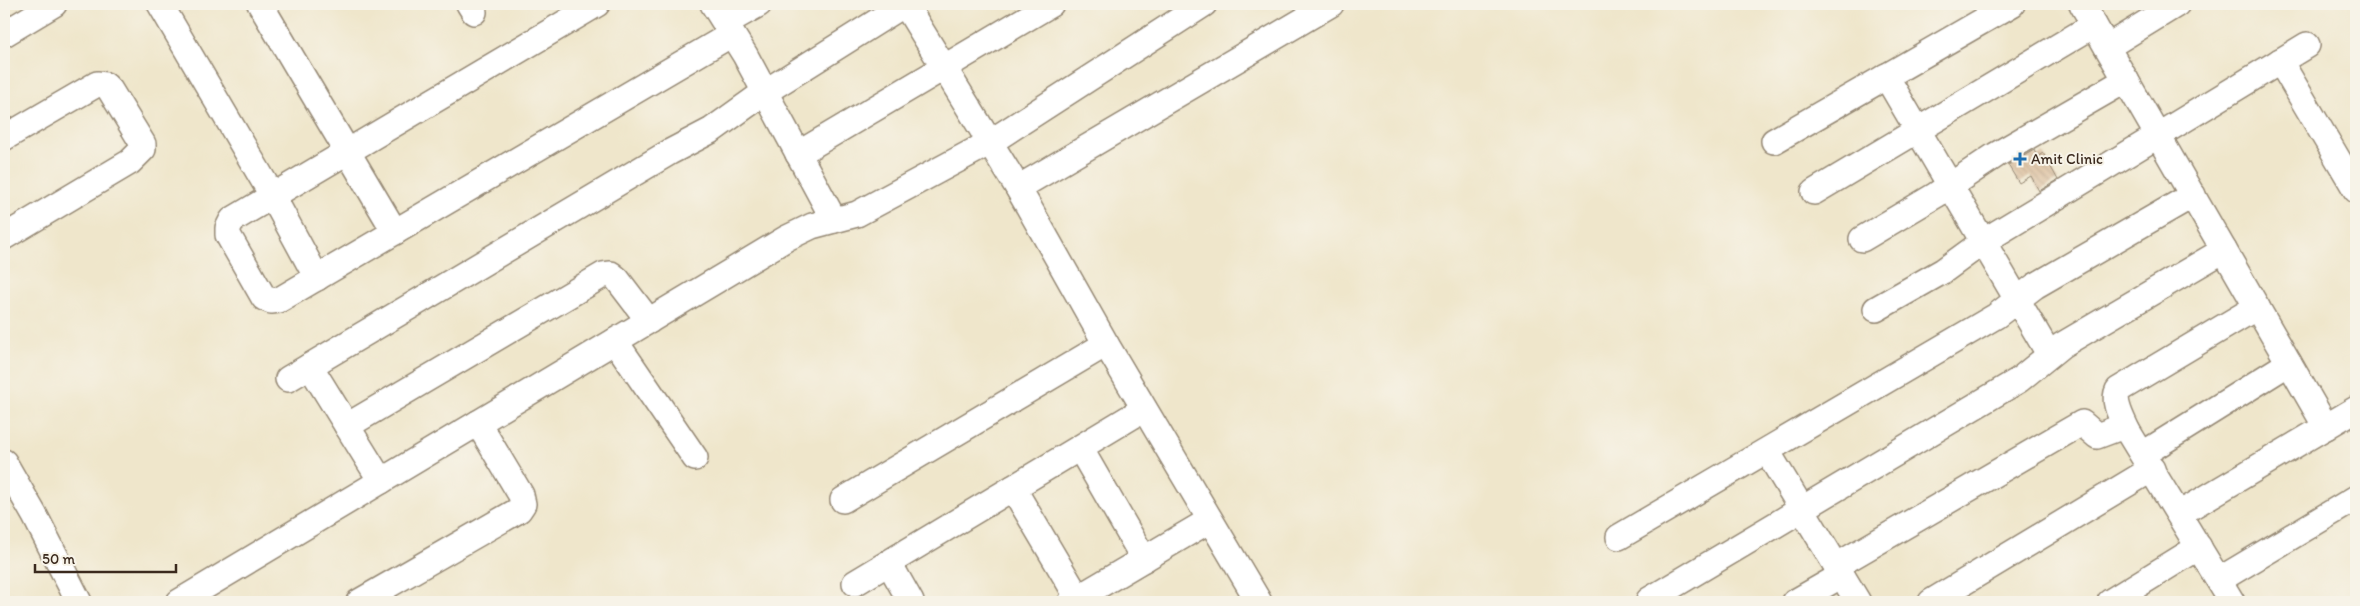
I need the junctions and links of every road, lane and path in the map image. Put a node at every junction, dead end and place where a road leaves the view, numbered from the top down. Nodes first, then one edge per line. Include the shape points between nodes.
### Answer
1 (54, 4) edge
2 (160, 4) edge
3 (260, 4) edge
4 (597, 4) edge
5 (759, 4) edge
6 (905, 4) edge
7 (1051, 4) edge
8 (1204, 4) edge
9 (1331, 4) edge
10 (2012, 4) edge
11 (2177, 4) edge
12 (2088, 14) edge
13 (723, 20) edge
14 (4, 34) edge
15 (2307, 45) dead end
16 (2107, 46) junction
17 (2280, 62) junction
18 (944, 68) junction
19 (1886, 76) junction
20 (2126, 80) junction
21 (765, 92) junction
22 (1918, 130) junction
23 (2158, 136) junction
24 (4, 138) edge
25 (1774, 141) dead end
26 (989, 143) junction
27 (348, 153) junction
28 (798, 154) junction
29 (1951, 186) junction
30 (1018, 188) junction
31 (2356, 190) edge
32 (1814, 192) dead end
33 (272, 194) junction
34 (2193, 195) junction
35 (834, 220) junction
36 (395, 232) junction
37 (4, 237) edge
38 (1862, 239) dead end
39 (1984, 241) junction
40 (2224, 250) junction
41 (317, 278) junction
42 (2016, 300) junction
43 (2257, 308) junction
44 (1876, 309) dead end
45 (648, 321) junction
46 (615, 341) junction
47 (1106, 344) junction
48 (2049, 354) junction
49 (2289, 362) junction
50 (310, 366) junction
51 (288, 379) dead end
52 (1144, 408) junction
53 (2356, 409) edge
54 (478, 423) junction
55 (347, 426) junction
56 (2326, 427) junction
57 (2127, 430) junction
58 (1080, 448) junction
59 (1767, 451) junction
60 (695, 458) dead end
61 (4, 462) edge
62 (2147, 462) junction
63 (381, 481) junction
64 (1014, 488) junction
65 (2356, 498) edge
66 (13, 500) edge
67 (843, 500) dead end
68 (1802, 509) junction
69 (2179, 514) junction
70 (1210, 520) junction
71 (1618, 537) dead end
72 (2199, 547) junction
73 (1144, 559) junction
74 (888, 563) junction
75 (1839, 570) junction
76 (2219, 580) junction
77 (855, 583) dead end
78 (1074, 600) edge
79 (1649, 600) dead end
80 (79, 602) edge
81 (180, 602) edge
82 (359, 602) edge
83 (911, 602) edge
84 (1259, 602) edge
85 (1795, 602) edge
86 (1858, 602) edge
87 (1931, 602) edge
88 (2110, 602) edge
89 (2232, 602) edge

1 - 14 street
2 - 33 street
3 - 27 street
4 - 27 street
5 - 13 street
6 - 18 street
6 - 21 street
7 - 18 street
8 - 26 street
9 - 30 street
10 - 19 street
11 - 16 street
12 - 16 street
12 - 22 street
13 - 21 street
13 - 36 street
15 - 17 street
16 - 20 street
17 - 23 street
17 - 31 street
18 - 26 street
18 - 28 street
19 - 22 street
19 - 25 street
20 - 23 street
20 - 29 street via 2023,139
21 - 28 street
21 - 50 street via 699,139 670,152
22 - 29 street
22 - 32 street
23 - 34 street
23 - 39 street
24 - 37 street via 100,84 110,90 143,144 143,149 130,162
26 - 30 street
26 - 35 street via 857,214
27 - 33 street
27 - 36 street
28 - 35 street
29 - 38 street
29 - 39 street
30 - 47 street
33 - 41 street
33 - 41 street via 232,220 228,228 228,235 255,286 264,298 279,300
34 - 40 street
34 - 42 street
35 - 45 street via 787,238
36 - 41 street
39 - 42 street
39 - 44 street via 1943,271
40 - 43 street
40 - 48 street
42 - 48 street
42 - 59 street via 1996,316
43 - 49 street
43 - 57 street via 2118,390 2116,402
45 - 46 street
45 - 55 street via 617,279 611,274 603,275
46 - 54 street
46 - 60 street
47 - 52 street
47 - 67 street
48 - 68 street via 2019,380
49 - 56 street
49 - 62 street
50 - 51 street
50 - 55 street
52 - 58 street
52 - 70 street
53 - 56 street
54 - 63 street
54 - 82 street via 521,495 523,504 519,510
55 - 63 street
56 - 69 street
57 - 62 street
57 - 75 street via 2121,427 2097,436 2082,423 2078,424
58 - 64 street
58 - 73 street
59 - 68 street
59 - 71 street
61 - 66 street
62 - 69 street
62 - 87 street
63 - 81 street
64 - 74 street
64 - 78 street
65 - 76 street
66 - 80 street
68 - 75 street
68 - 79 street
69 - 72 street
70 - 73 street
70 - 84 street
72 - 76 street
72 - 88 street
73 - 78 street
74 - 77 street
74 - 83 street
75 - 85 street
75 - 86 street
76 - 89 street

